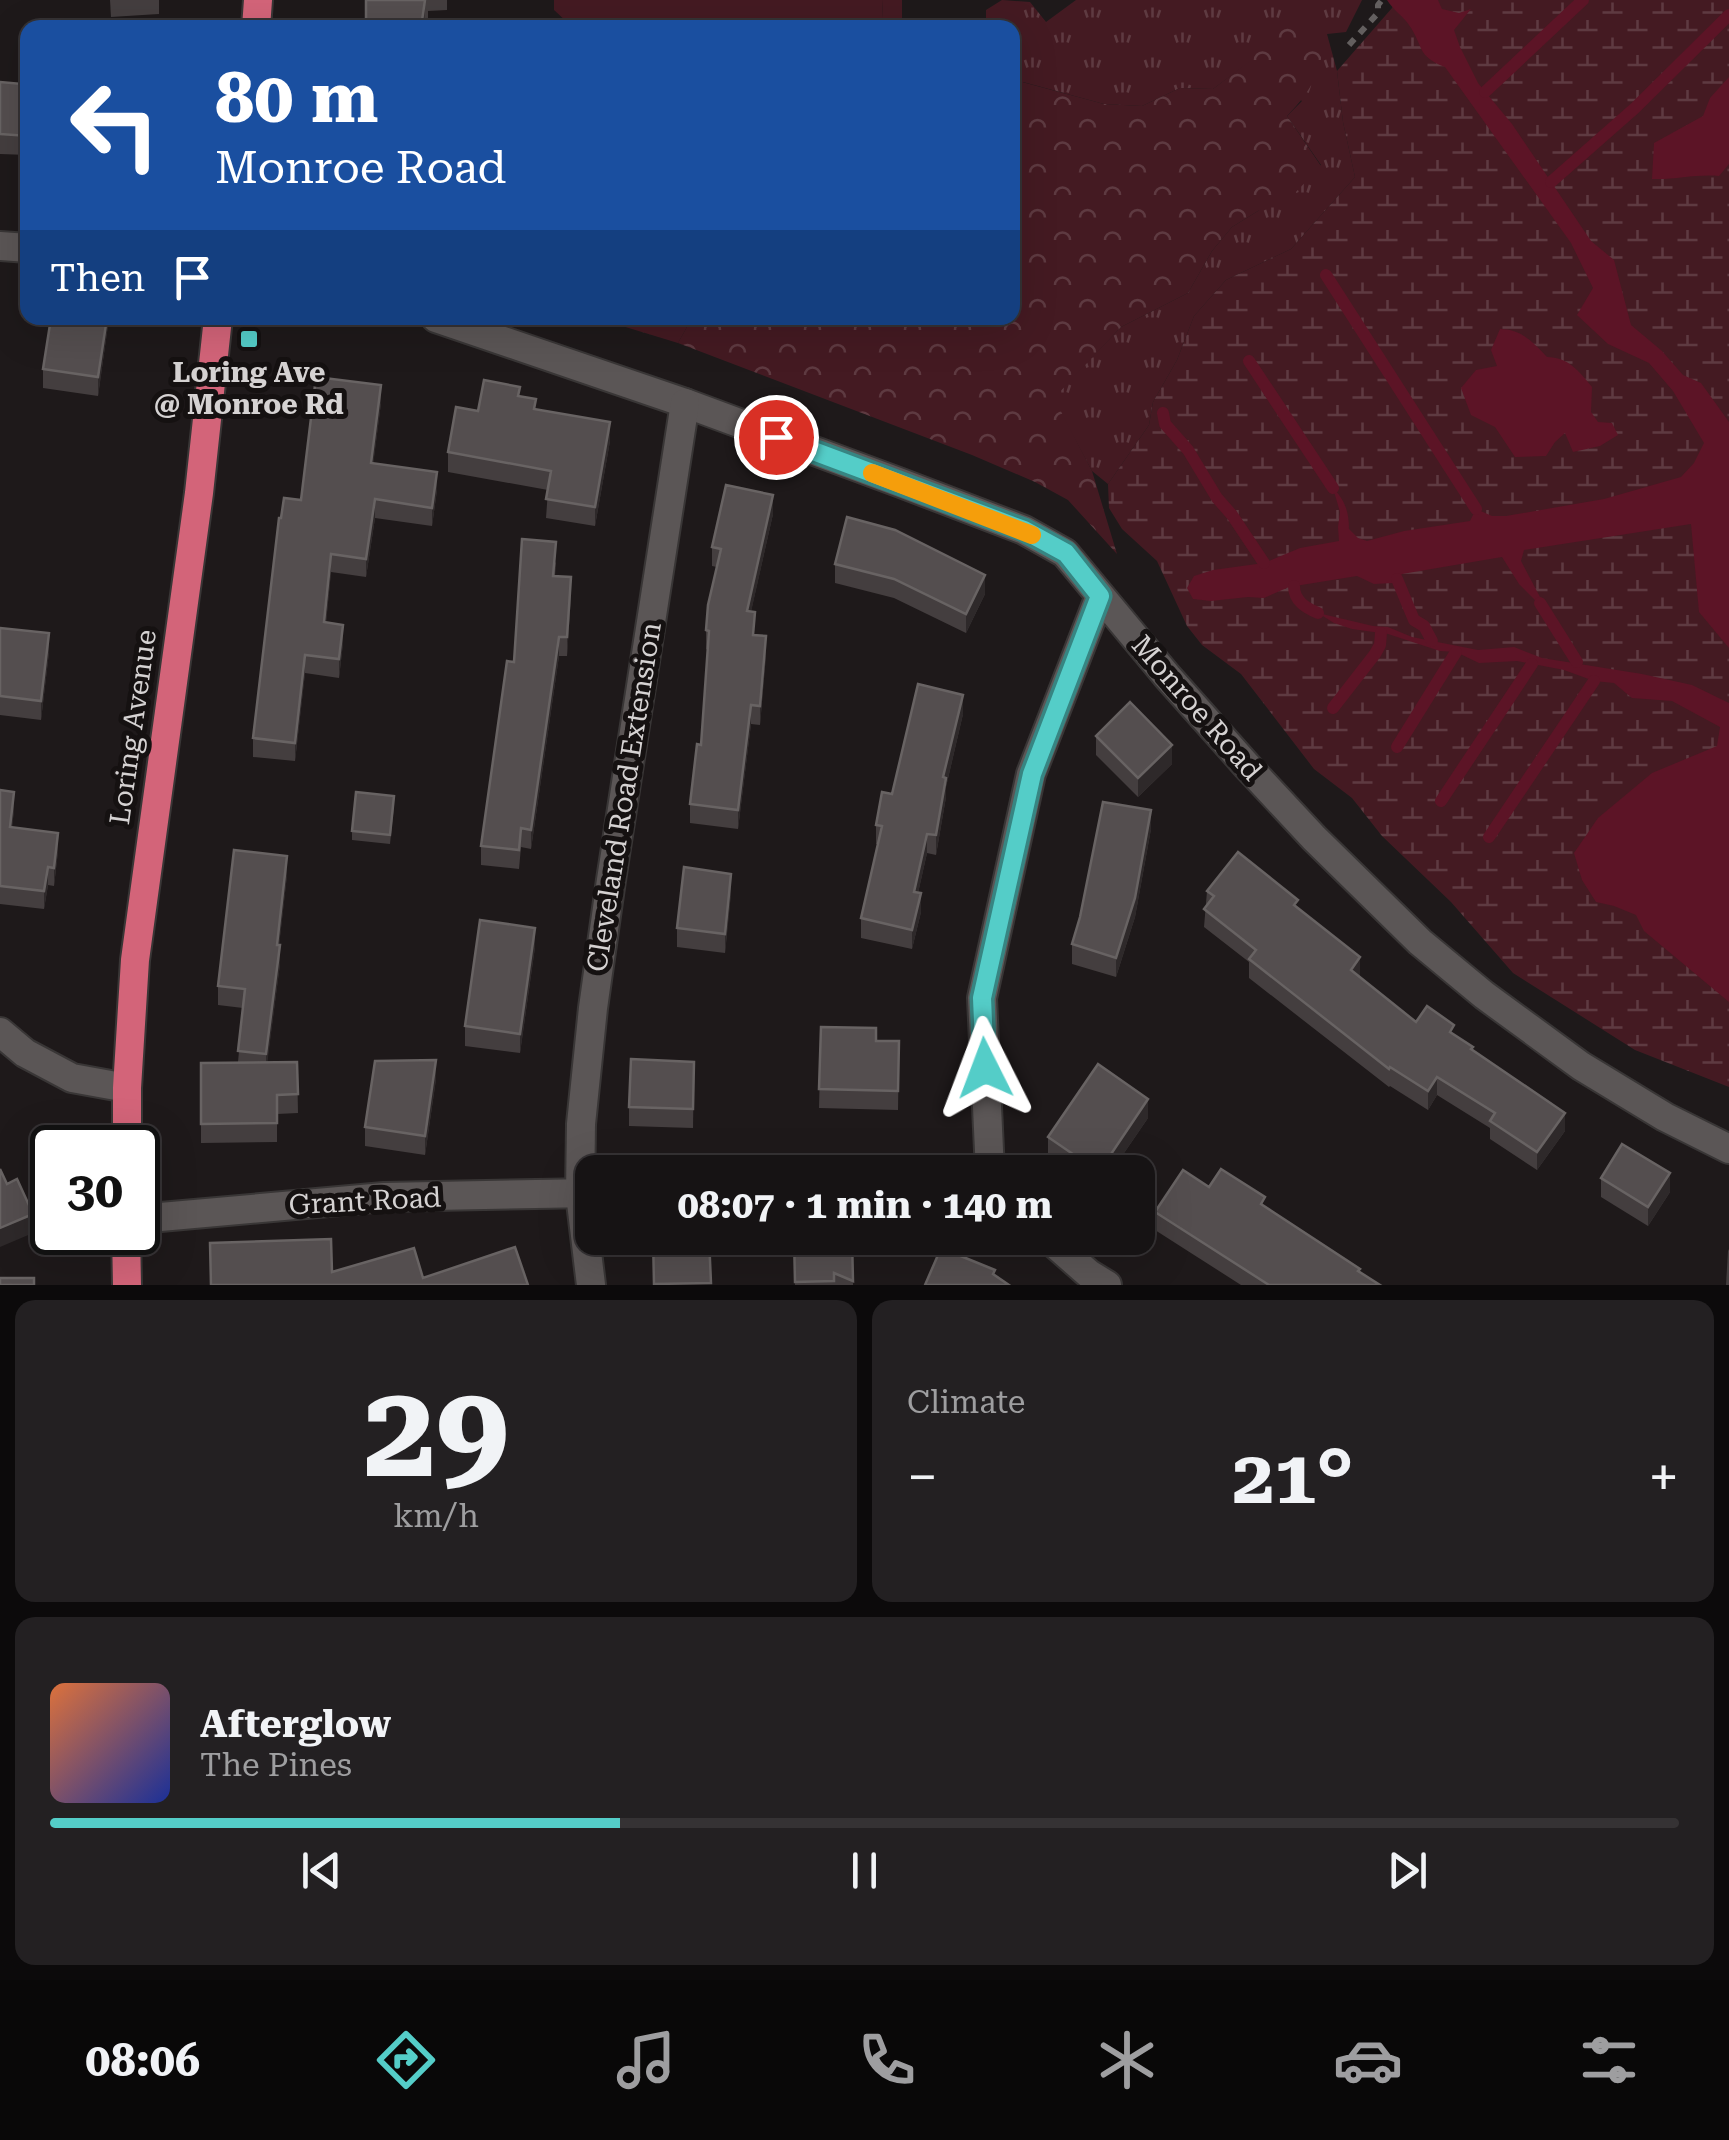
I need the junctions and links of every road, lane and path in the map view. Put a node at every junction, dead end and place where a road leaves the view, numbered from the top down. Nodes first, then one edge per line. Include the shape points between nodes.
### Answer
1 (1382, 0) edge
2 (1350, 46) dead end
3 (217, 325) edge
4 (457, 325) edge
5 (685, 403) junction
6 (1100, 596) junction
7 (0, 1032) edge
8 (128, 1088) junction
9 (127, 1125) edge
10 (1729, 1149) edge
11 (583, 1155) edge
12 (989, 1155) edge
13 (575, 1194) edge
14 (160, 1217) edge
15 (126, 1255) edge
16 (589, 1255) edge
17 (1067, 1255) edge
18 (127, 1285) edge
19 (591, 1285) edge
20 (1107, 1285) edge

1 - 2 path
3 - 8 highway, Loring Avenue via 134,960
4 - 5 street, Monroe Road
5 - 6 street, Monroe Road via 1024,530 1066,553
5 - 11 street, Cleveland Road Extension via 593,1008
6 - 10 street, Monroe Road via 1300,824 1420,942 1581,1066
6 - 12 street via 1032,774 982,998
7 - 8 street via 72,1078
8 - 9 highway, Loring Avenue
13 - 14 street, Grant Road via 384,1198
15 - 18 highway
16 - 19 street, Cleveland Road Extension
17 - 20 street

